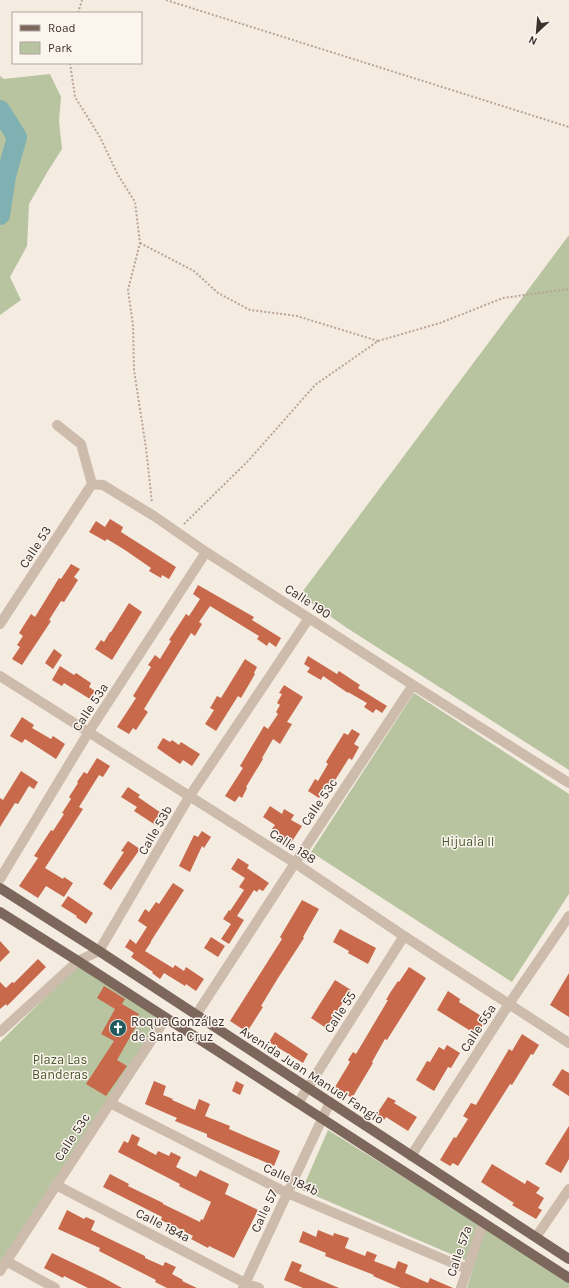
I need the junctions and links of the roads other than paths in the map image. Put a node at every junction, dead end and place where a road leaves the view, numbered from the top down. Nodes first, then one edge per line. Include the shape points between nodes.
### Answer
1 (57, 425) dead end
2 (92, 484) junction
3 (206, 552) junction
4 (309, 618) junction
5 (0, 624) edge
6 (0, 676) edge
7 (413, 685) junction
8 (88, 733) junction
9 (569, 783) edge
10 (189, 797) junction
11 (295, 863) junction
12 (0, 879) edge
13 (0, 888) edge
14 (0, 912) edge
15 (569, 916) edge
16 (404, 936) junction
17 (99, 951) junction
18 (78, 961) junction
19 (509, 1004) junction
20 (196, 1015) junction
21 (166, 1018) junction
22 (0, 1032) edge
23 (569, 1043) edge
24 (307, 1087) junction
25 (330, 1102) junction
26 (110, 1103) junction
27 (298, 1103) junction
28 (322, 1118) junction
29 (411, 1156) junction
30 (56, 1185) junction
31 (569, 1189) edge
32 (287, 1193) junction
33 (483, 1223) junction
34 (536, 1237) junction
35 (569, 1259) edge
36 (6, 1261) junction
37 (467, 1269) junction
38 (0, 1271) edge
39 (569, 1278) edge
40 (244, 1285) edge
41 (55, 1288) edge
42 (258, 1288) edge
43 (460, 1288) edge

1 - 2 street via 81,444
2 - 3 street, Calle 190 via 103,485
2 - 5 street, Calle 53
3 - 4 street, Calle 190
3 - 8 street, Calle 53a
4 - 7 street, Calle 190
4 - 10 street, Calle 53b
6 - 8 street, Calle 188
7 - 9 street, Calle 190
7 - 11 street, Calle 53c
8 - 10 street, Calle 188
8 - 12 street, Calle 53a
10 - 11 street, Calle 188
10 - 17 street, Calle 53b
11 - 16 street, Calle 188
11 - 20 street, Calle 53c
13 - 17 main road, Avenida Juan Manuel Fangio
14 - 18 main road
15 - 19 street, Calle 55a
16 - 19 street, Calle 188
16 - 24 street, Calle 55
17 - 18 street
17 - 20 main road, Avenida Juan Manuel Fangio
18 - 21 main road
18 - 22 street
19 - 23 street, Calle 188
19 - 29 street, Calle 55a
20 - 24 main road, Avenida Juan Manuel Fangio
21 - 26 street, Calle 53c
21 - 27 main road
24 - 25 main road, Avenida Juan Manuel Fangio
24 - 27 street, Calle 55
25 - 28 street, Calle 57
25 - 29 main road, Avenida Juan Manuel Fangio
26 - 30 street, Calle 53c
26 - 32 street, Calle 184b
27 - 28 main road
28 - 32 street, Calle 57
28 - 33 main road
29 - 34 main road, Avenida Juan Manuel Fangio
30 - 36 street, Calle 53c
30 - 40 street, Calle 184a
31 - 34 street
32 - 37 street, Calle 184b
32 - 40 street, Calle 57
33 - 37 street, Calle 57a
33 - 39 main road
34 - 35 main road, Avenida Juan Manuel Fangio
36 - 38 street, Calle 53c
36 - 41 street
37 - 43 street, Calle 57a
40 - 42 street, Calle 184a

